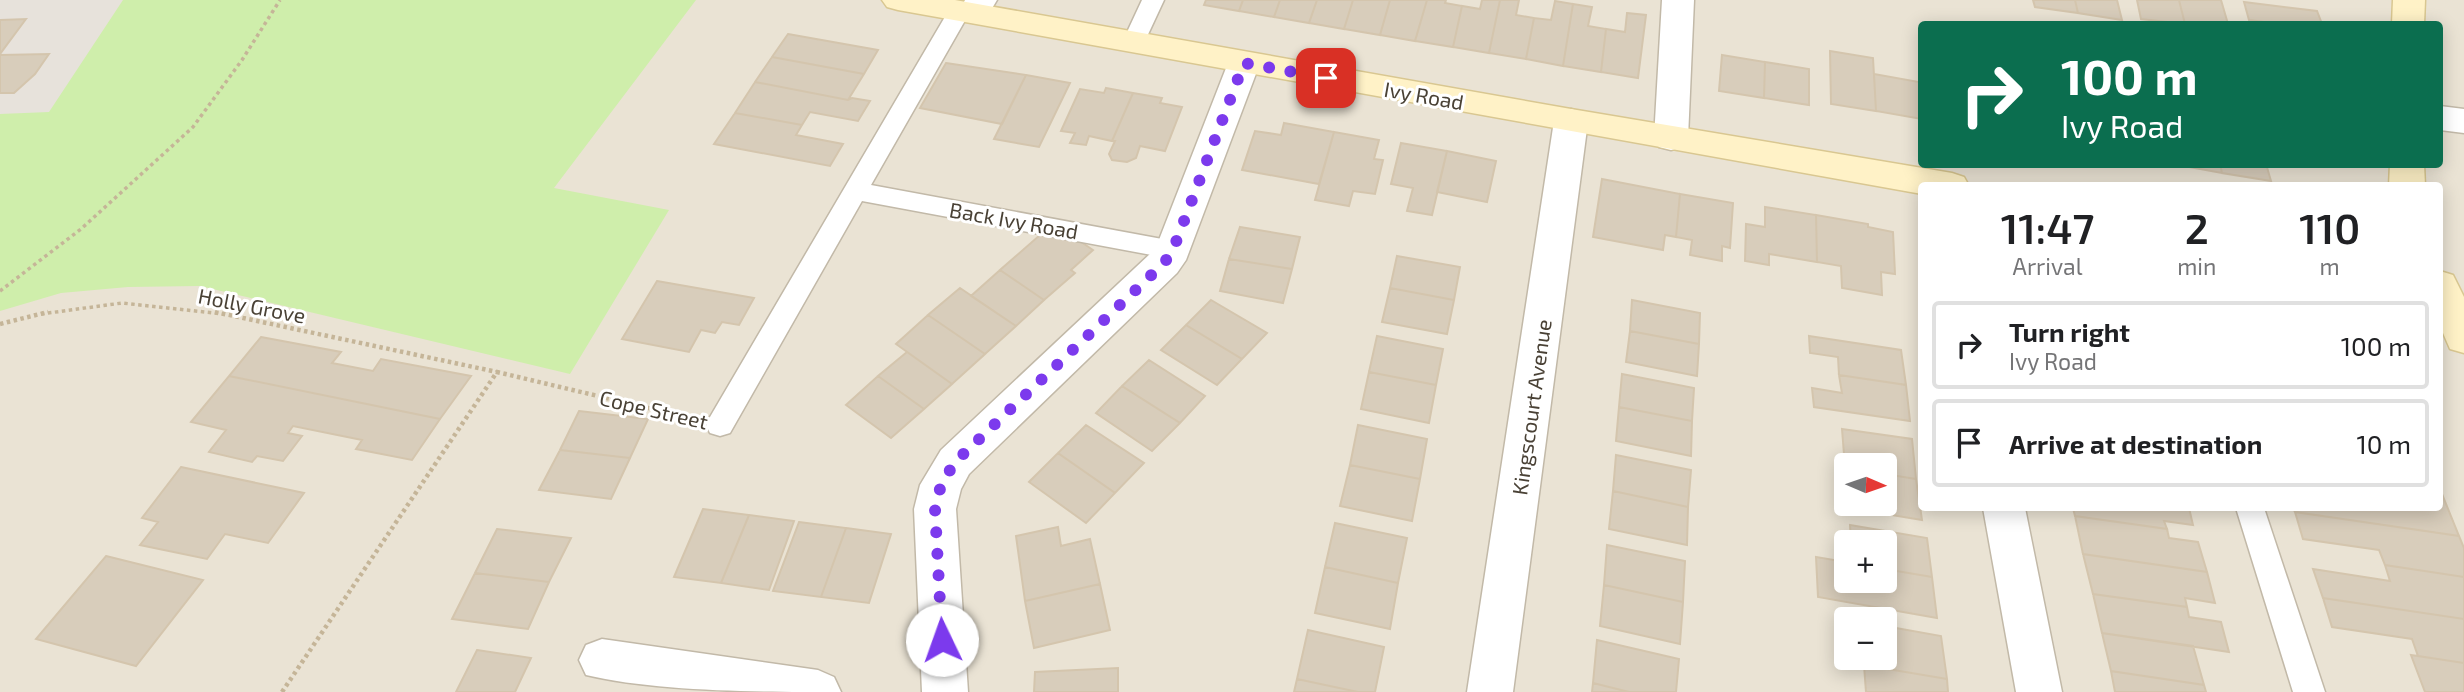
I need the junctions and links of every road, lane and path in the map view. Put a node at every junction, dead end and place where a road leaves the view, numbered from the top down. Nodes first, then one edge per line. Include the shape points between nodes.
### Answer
1 (280, 0) edge
2 (898, 0) edge
3 (1153, 0) edge
4 (2409, 0) edge
5 (1671, 1) edge
6 (972, 8) edge
7 (2408, 21) edge
8 (1133, 43) junction
9 (1244, 63) junction
10 (2443, 118) edge
11 (1571, 121) junction
12 (2464, 121) edge
13 (1671, 138) junction
14 (1928, 182) edge
15 (856, 191) junction
16 (1173, 250) junction
17 (0, 291) edge
18 (2443, 292) edge
19 (0, 324) edge
20 (2464, 338) edge
21 (497, 372) junction
22 (720, 425) joint
23 (2005, 511) edge
24 (2251, 511) edge
25 (602, 660) dead end
26 (282, 692) edge
27 (818, 692) edge
28 (945, 692) edge
29 (1490, 692) edge
30 (2039, 692) edge
31 (2309, 692) edge

1 - 17 path via 193,127 81,229
2 - 6 street, Ivy Road
3 - 8 lane
4 - 7 street
5 - 13 street
6 - 8 street, Ivy Road
6 - 15 lane, Cope Street
8 - 9 street, Ivy Road
9 - 11 street, Ivy Road
9 - 16 street
10 - 12 street
11 - 13 street, Ivy Road
11 - 29 street, Kingscourt Avenue
13 - 14 street, Ivy Road
15 - 16 lane, Back Ivy Road
15 - 22 lane, Cope Street
16 - 28 street via 955,462 941,485 935,509
18 - 20 street
19 - 21 path, Holly Grove via 57,310 122,303 205,310
21 - 22 path, Cope Street
21 - 26 path
23 - 30 street
24 - 31 lane
25 - 27 street

